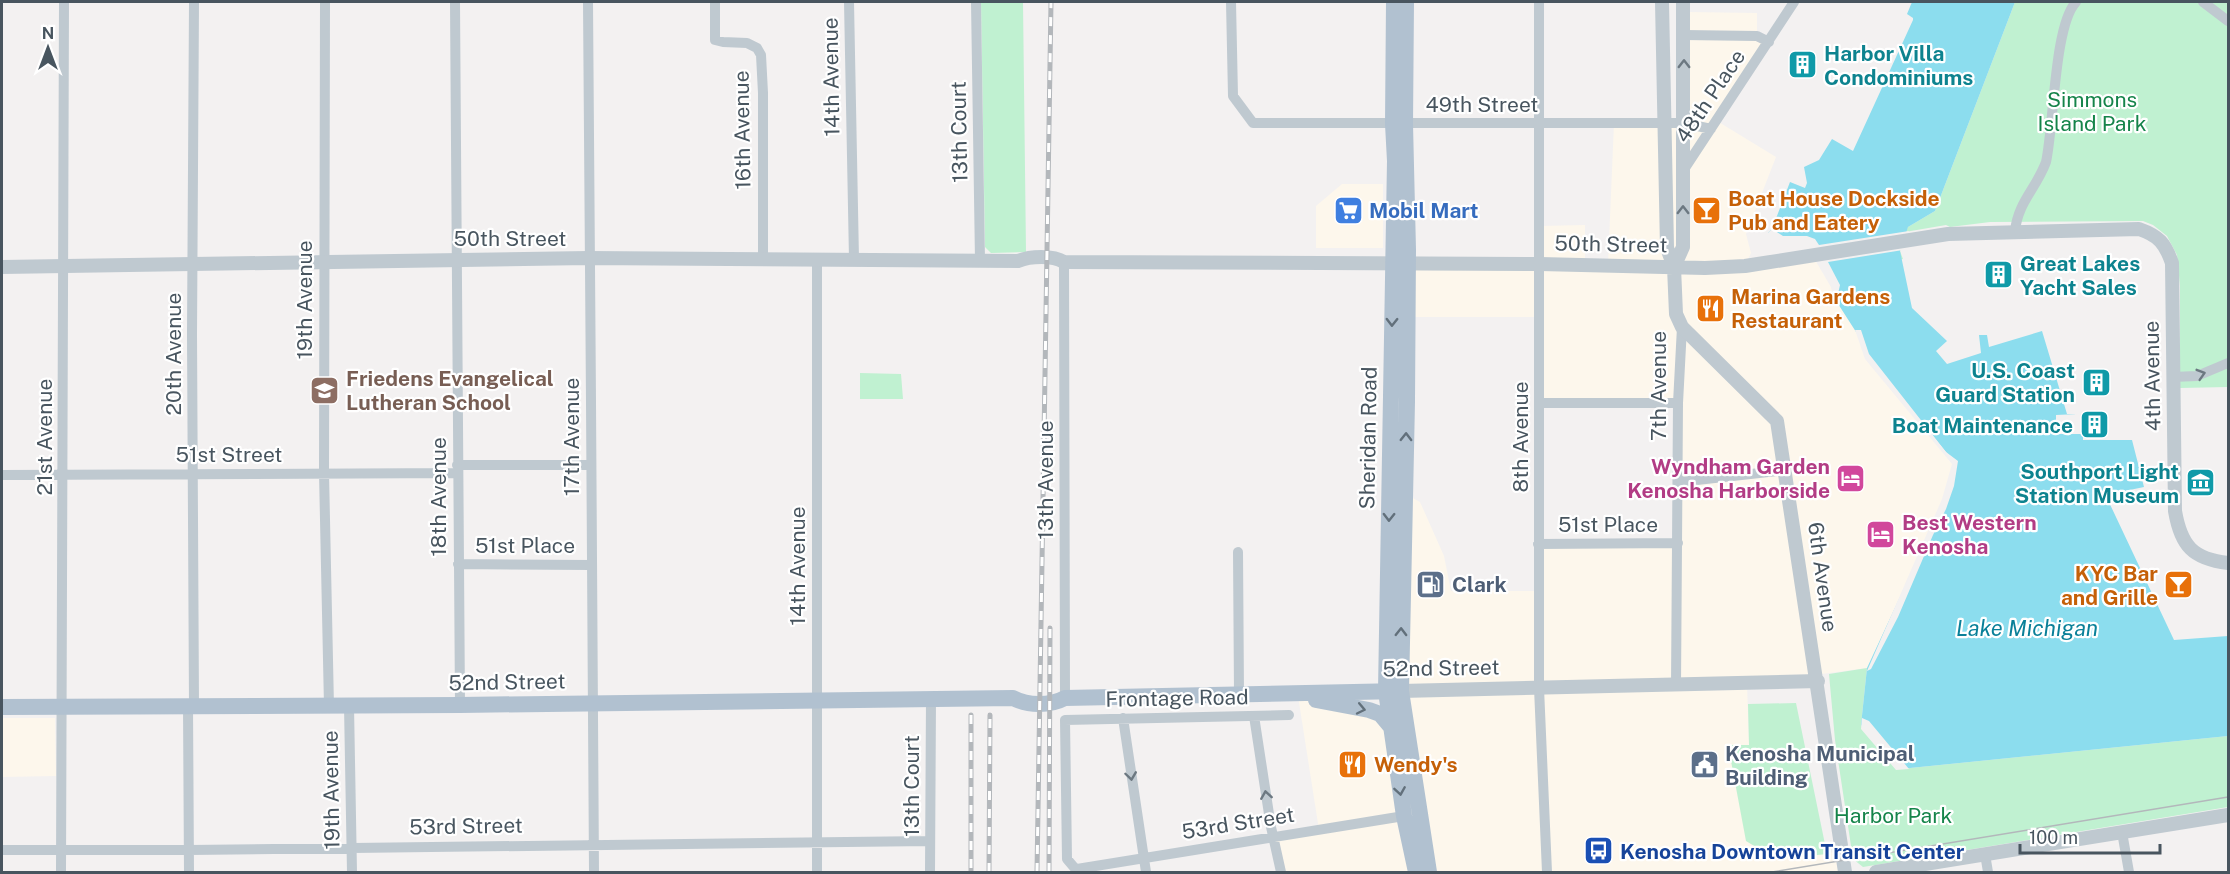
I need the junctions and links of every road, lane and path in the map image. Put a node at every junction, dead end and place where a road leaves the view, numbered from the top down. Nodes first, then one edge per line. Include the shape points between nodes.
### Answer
1 (64, 2) edge
2 (194, 2) edge
3 (325, 2) edge
4 (455, 2) edge
5 (588, 2) edge
6 (715, 2) edge
7 (849, 2) edge
8 (976, 2) edge
9 (1231, 2) edge
10 (1394, 2) edge
11 (1406, 2) edge
12 (1539, 2) edge
13 (1662, 2) edge
14 (1683, 2) edge
15 (1794, 2) edge
16 (2076, 2) edge
17 (2202, 2) edge
18 (2229, 21) edge
19 (1684, 35) junction
20 (1769, 42) junction
21 (1540, 123) junction
22 (1664, 123) junction
23 (1684, 123) junction
24 (1399, 124) junction
25 (1711, 129) junction
26 (1683, 171) junction
27 (2015, 231) junction
28 (2153, 234) joint
29 (588, 258) junction
30 (763, 258) junction
31 (817, 259) junction
32 (854, 259) junction
33 (457, 260) junction
34 (323, 261) junction
35 (980, 261) junction
36 (1064, 262) junction
37 (192, 264) junction
38 (1400, 264) junction
39 (1540, 264) junction
40 (65, 266) junction
41 (2, 267) edge
42 (1674, 267) junction
43 (1682, 327) junction
44 (2229, 363) edge
45 (2172, 377) junction
46 (1539, 403) junction
47 (1678, 403) junction
48 (591, 465) junction
49 (457, 469) junction
50 (1786, 470) junction
51 (324, 473) junction
52 (194, 474) junction
53 (2, 475) edge
54 (63, 475) junction
55 (1679, 482) junction
56 (1678, 543) junction
57 (1539, 544) junction
58 (1238, 552) dead end
59 (2229, 563) edge
60 (458, 564) junction
61 (591, 565) junction
62 (1818, 681) junction
63 (1676, 686) junction
64 (1539, 688) junction
65 (1394, 691) junction
66 (1239, 694) junction
67 (1285, 694) junction
68 (1065, 698) junction
69 (931, 699) junction
70 (817, 700) junction
71 (594, 704) junction
72 (329, 705) junction
73 (460, 705) junction
74 (191, 706) junction
75 (349, 706) junction
76 (63, 707) junction
77 (2, 708) edge
78 (1289, 715) dead end
79 (1254, 716) junction
80 (1123, 718) junction
81 (1390, 726) junction
82 (2229, 815) edge
83 (1404, 816) junction
84 (2122, 832) junction
85 (1275, 838) junction
86 (817, 841) junction
87 (930, 841) junction
88 (594, 844) junction
89 (351, 847) junction
90 (2, 850) edge
91 (61, 850) junction
92 (189, 850) junction
93 (1985, 854) junction
94 (1144, 858) junction
95 (1078, 871) edge
96 (61, 873) edge
97 (189, 873) edge
98 (352, 873) edge
99 (594, 873) edge
100 (817, 873) edge
101 (930, 873) edge
102 (1146, 873) edge
103 (1281, 873) edge
104 (1416, 873) edge
105 (1429, 873) edge
106 (1547, 873) edge
107 (1845, 873) edge
108 (1876, 873) edge
109 (1988, 873) edge
110 (2129, 873) edge

1 - 40 street, 21st Avenue
2 - 37 street, 20th Avenue
3 - 34 street, 19th Avenue
4 - 33 street, 18th Avenue
5 - 29 street, 17th Avenue
6 - 30 street, 16th Avenue via 715,40 747,43 757,48 761,56
7 - 32 street, 14th Avenue
8 - 35 street, 13th Court
9 - 24 street, 49th Street via 1233,96 1253,123
10 - 24 main road, Sheridan Road
11 - 24 main road, Sheridan Road
12 - 21 street, 8th Avenue
13 - 22 street, 7th Avenue
14 - 19 street, 7th Avenue
15 - 20 street, 48th Place
16 - 27 street via 2070,8 2062,41 2046,162 2018,213
17 - 18 street
19 - 20 street via 1757,36
23 -> 19 street, 7th Avenue
20 - 25 street, 48th Place
21 - 22 street, 49th Street
21 - 24 street, 49th Street
21 - 39 street, 8th Avenue
22 - 23 street, 49th Street
22 - 42 street, 7th Avenue via 1667,248
23 - 25 street, 49th Street
23 - 26 street, 7th Avenue
24 - 38 main road, Sheridan Road
25 - 26 street, 48th Place
42 -> 26 street, 7th Avenue via 1683,247
27 - 28 street, 50th Street via 2125,229
27 - 42 street, 50th Street via 1948,234 1745,266
28 - 45 street, 4th Avenue via 2167,249 2172,263
29 - 30 street, 50th Street
29 - 33 street, 50th Street
29 - 48 street, 17th Avenue
30 - 31 street, 50th Street
31 - 32 street, 50th Street
31 - 70 street, 14th Avenue
32 - 35 street, 50th Street
33 - 34 street, 50th Street
33 - 49 street, 18th Avenue
34 - 37 street, 50th Street
34 - 51 street, 19th Avenue
35 - 36 street, 50th Street via 1018,261 1025,266 1059,266
36 - 38 street, 50th Street
36 - 68 street, 13th Avenue
37 - 40 street, 50th Street
37 - 52 street, 20th Avenue
38 - 39 street, 50th Street
38 - 65 main road, Sheridan Road
39 - 42 street, 50th Street
39 - 46 street, 8th Avenue
40 - 41 street, 50th Street
40 - 54 street, 21st Avenue
42 - 43 street, 7th Avenue via 1676,314
43 - 47 street, 7th Avenue
43 - 50 street, 6th Avenue via 1777,421
45 -> 44 street via 2197,376
45 - 59 street, 4th Avenue via 2178,528 2193,552 2207,560
46 - 47 street
46 - 57 street, 8th Avenue
47 - 55 street, 7th Avenue
48 - 49 street, 51st Street
48 - 61 street, 17th Avenue
49 - 51 street, 51st Street
49 - 60 street, 18th Avenue
50 - 55 street
50 - 62 street, 6th Avenue
51 - 52 street, 51st Street
51 - 72 street, 19th Avenue
52 - 54 street, 51st Street
52 - 74 street, 20th Avenue
53 - 54 street, 51st Street
54 - 76 street, 21st Avenue
55 - 56 street, 7th Avenue
56 - 57 street, 51st Place
56 - 63 street, 7th Avenue
57 - 64 street, 8th Avenue
58 - 66 street
60 - 61 street, 51st Place
60 - 73 street, 18th Avenue
61 - 71 street, 17th Avenue
62 - 63 street, 52nd Street
62 - 107 street, 6th Avenue
63 - 64 street, 52nd Street
64 - 65 street, 52nd Street
64 - 106 street, 8th Avenue
65 - 67 main road, 52nd Street
65 - 81 main road, Sheridan Road
65 - 105 main road, Sheridan Road
66 - 67 main road, 52nd Street
66 - 68 main road, 52nd Street
67 -> 81 main road via 1369,710 1380,714
68 - 69 main road, 52nd Street via 1056,692 1023,692 1013,698
69 - 70 main road, 52nd Street
69 - 87 street, 13th Court
70 - 71 main road, 52nd Street
70 - 86 street, 14th Avenue
71 - 73 main road, 52nd Street
71 - 88 street, 17th Avenue
72 - 74 main road, 52nd Street
72 - 75 main road, 52nd Street
73 - 75 main road, 52nd Street
74 - 76 main road, 52nd Street
74 - 92 street, 20th Avenue
75 - 89 street, 19th Avenue
76 - 77 main road, 52nd Street
76 - 91 street, 21st Avenue
78 - 79 street, Frontage Road
79 - 80 street, Frontage Road
85 -> 79 street
80 -> 94 street
80 - 95 street, Frontage Road via 1065,720 1067,859
81 -> 83 main road, Sheridan Road
82 - 84 street
83 - 85 street, 53rd Street
83 - 104 main road, Sheridan Road
84 - 93 street
84 - 110 street
85 - 94 street, 53rd Street
85 - 103 street
86 - 87 street, 53rd Street
86 - 88 street, 53rd Street
86 - 100 street, 14th Avenue
87 - 101 street, 13th Court
88 - 89 street, 53rd Street
88 - 99 street, 17th Avenue
89 - 92 street, 53rd Street
89 - 98 street, 19th Avenue
90 - 91 street, 53rd Street
91 - 92 street, 53rd Street
91 - 96 street, 21st Avenue
92 - 97 street, 20th Avenue
93 - 108 street
93 - 109 street
94 - 95 street, 53rd Street
94 - 102 street

